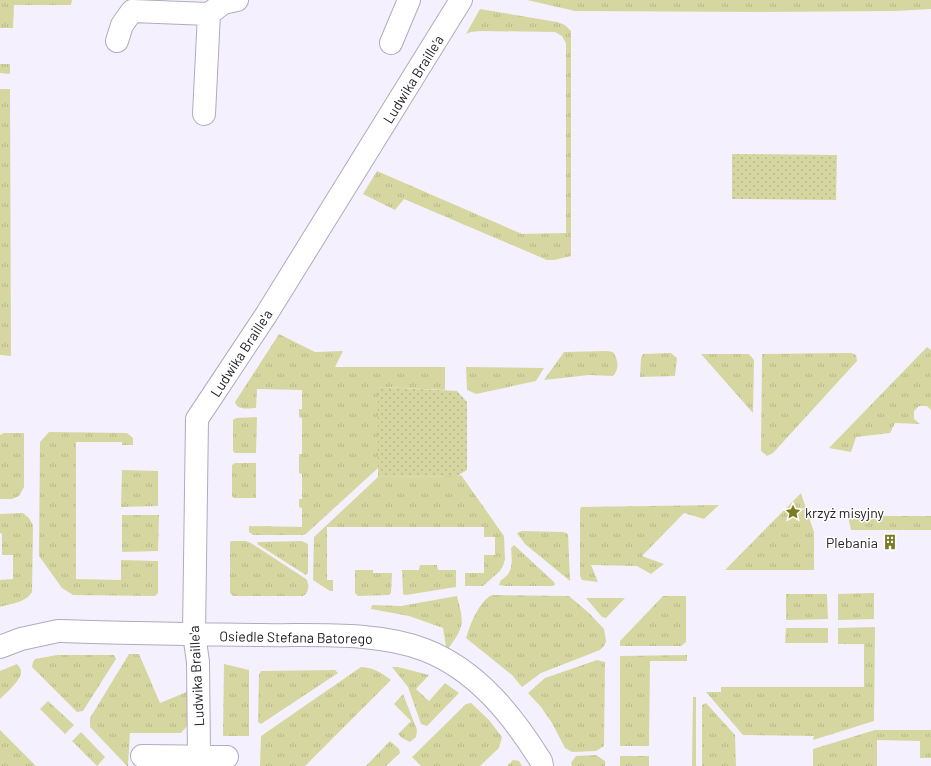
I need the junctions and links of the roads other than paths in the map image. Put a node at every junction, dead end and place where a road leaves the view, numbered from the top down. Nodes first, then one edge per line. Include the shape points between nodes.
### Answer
1 (237, 0) edge
2 (409, 0) edge
3 (461, 0) edge
4 (209, 14) junction
5 (117, 41) dead end
6 (391, 43) dead end
7 (204, 114) dead end
8 (194, 634) junction
9 (0, 647) edge
10 (142, 756) dead end
11 (199, 756) junction
12 (227, 756) dead end
13 (542, 766) edge

1 - 4 street via 223,3
2 - 6 street
3 - 8 street, Ludwika Braille'a via 266,315 197,419
4 - 5 street via 132,11 122,25
4 - 7 street
8 - 9 street, Osiedle Stefana Batorego via 58,632 21,639
8 - 11 street, Ludwika Braille'a via 198,662
8 - 13 street, Osiedle Stefana Batorego via 378,638 426,650 446,660 487,691 516,723
10 - 11 street
11 - 12 street

